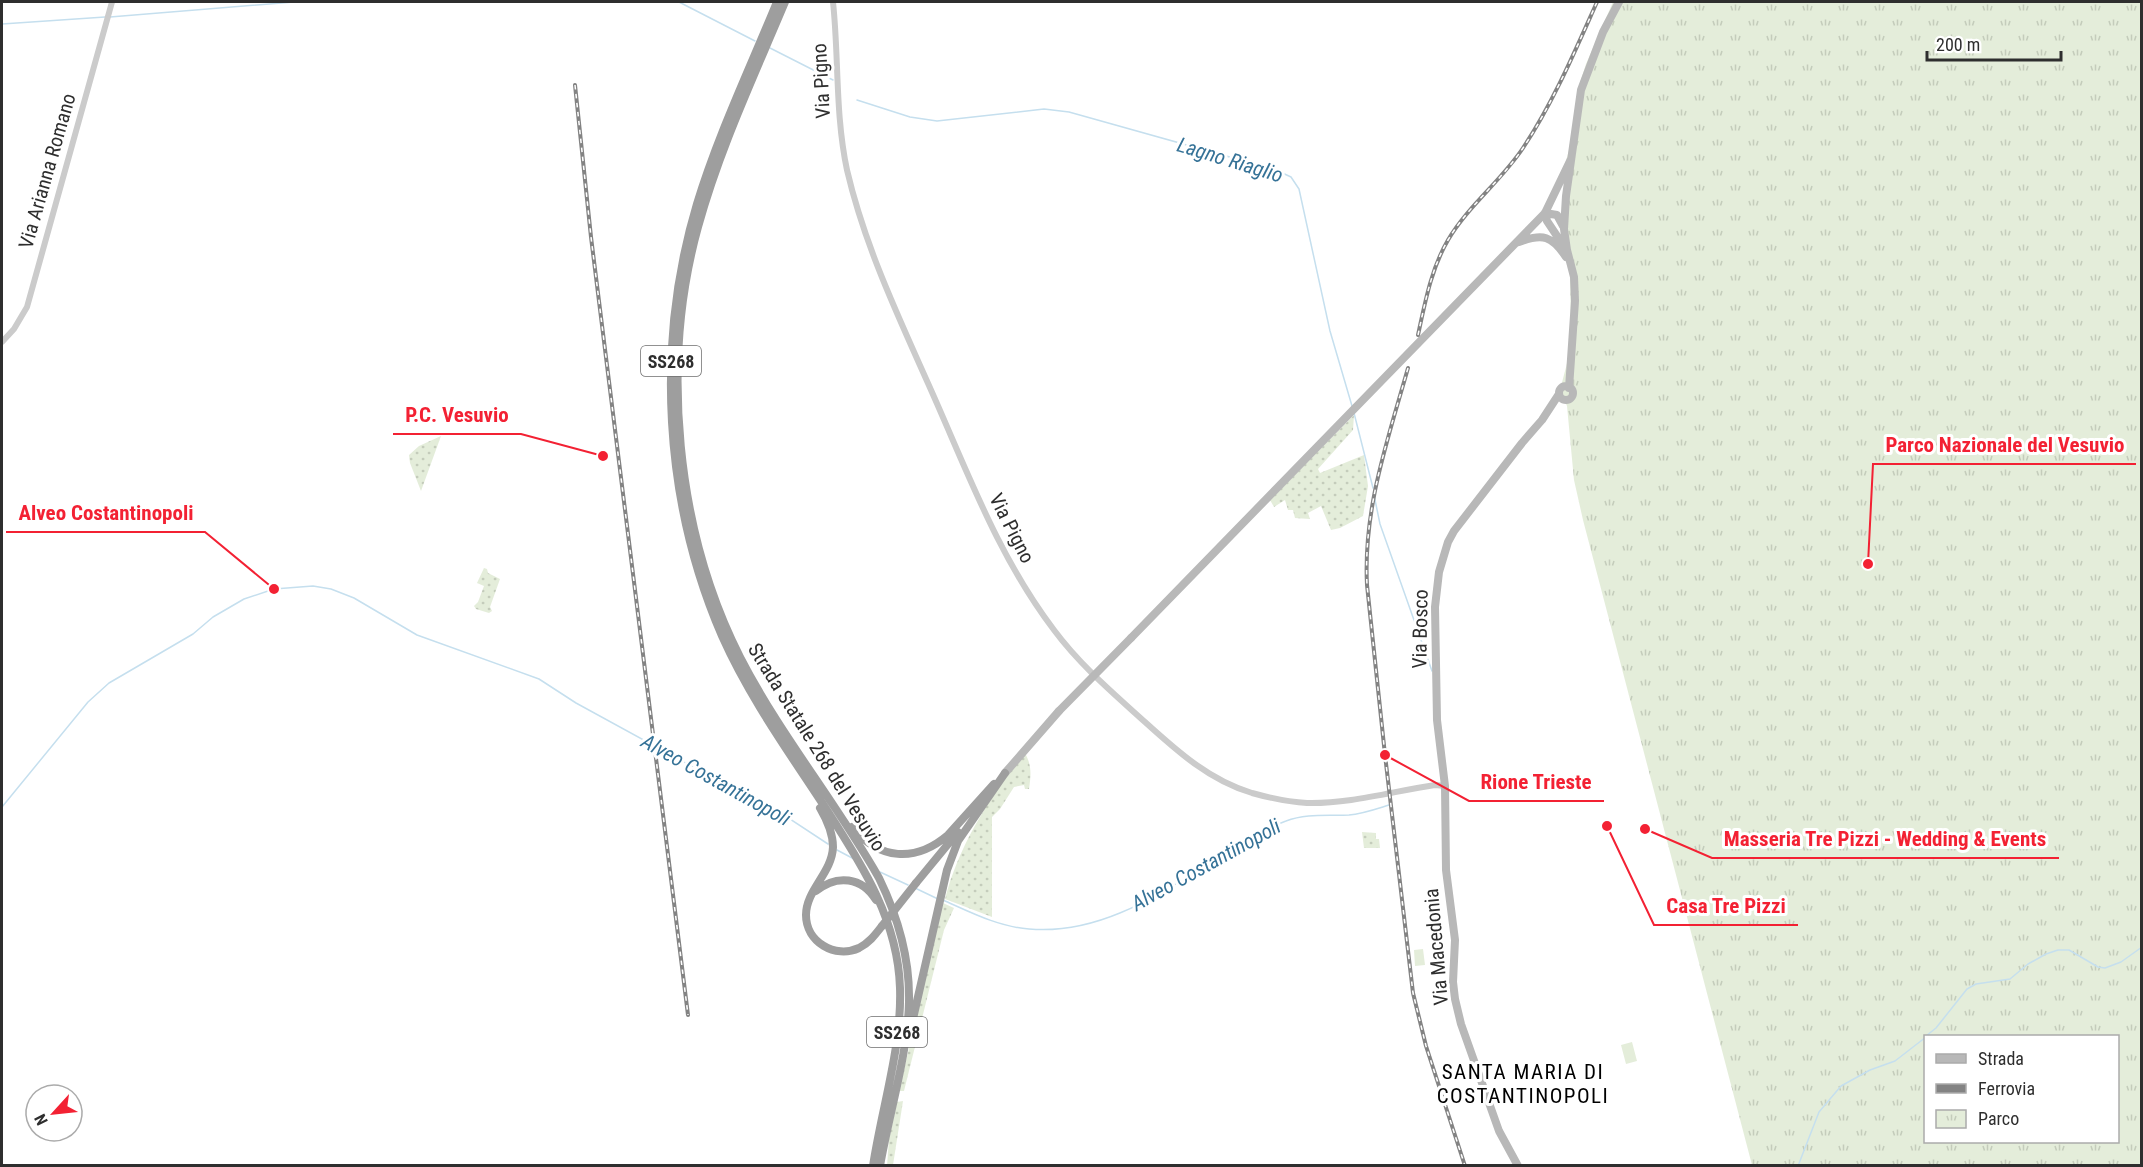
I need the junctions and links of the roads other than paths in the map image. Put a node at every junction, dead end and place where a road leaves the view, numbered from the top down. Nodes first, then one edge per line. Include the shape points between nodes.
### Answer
1 (112, 2) edge
2 (777, 2) edge
3 (785, 2) edge
4 (833, 2) edge
5 (1619, 2) edge
6 (1571, 159) junction
7 (1545, 213) junction
8 (1564, 229) junction
9 (1518, 242) junction
10 (1567, 250) junction
11 (1571, 264) junction
12 (2, 342) edge
13 (795, 747) junction
14 (795, 761) junction
15 (1005, 773) junction
16 (1445, 786) junction
17 (868, 867) junction
18 (813, 893) junction
19 (899, 972) junction
20 (901, 1058) junction
21 (891, 1091) junction
22 (888, 1103) junction
23 (873, 1166) edge
24 (880, 1166) edge
25 (1518, 1166) edge

1 - 12 street, Via Arianna Romano via 27,307
2 - 14 highway, Strada Statale 268 del Vesuvio / SS268 via 695,211 675,306 670,377 679,480 707,596 741,673
3 - 13 highway, Strada Statale 268 del Vesuvio / SS268 via 719,164 697,230 683,305 678,378 686,479 714,594 740,656
4 - 16 street, Via Pigno via 841,134 869,244 995,536 1055,632 1105,686 1183,757 1249,792 1307,803 1435,784
5 - 6 main road, Via Bosco via 1581,90
6 - 7 main road, Via Bosco
6 - 8 main road, Via Bosco
7 - 8 main road via 1557,215
7 - 9 main road
7 - 10 main road, Via Bosco
8 - 10 main road, Via Bosco
9 - 11 main road via 1544,237 1553,241
9 - 15 main road, bridge via 1059,711
10 - 11 main road, Via Bosco
11 - 16 main road, Via Bosco via 1575,301 1570,366 1562,394 1454,531 1439,572 1435,596 1435,690
13 - 15 highway via 854,829 875,847 892,853 921,851 939,842
13 - 17 highway, Strada Statale 268 del Vesuvio / SS268
14 - 17 highway, Strada Statale 268 del Vesuvio / SS268 via 855,854
14 - 18 highway via 827,821 833,842 827,868
15 - 18 highway, bridge via 882,926 856,949 839,952 824,946 811,934 807,907
15 - 20 highway via 958,841 947,870
16 - 25 main road, Via Macedonia via 1455,999 1504,1141
17 - 19 highway, Strada Statale 268 del Vesuvio / SS268 via 890,928
17 - 20 highway, Strada Statale 268 del Vesuvio / SS268 via 879,878 898,925 908,970 909,1005
18 - 19 highway via 841,879 864,886 882,915
19 - 21 highway, Strada Statale 268 del Vesuvio / SS268 via 899,1020
20 - 21 highway, Strada Statale 268 del Vesuvio / SS268
21 - 22 highway, Strada Statale 268 del Vesuvio / SS268
22 - 23 highway, Strada Statale 268 del Vesuvio / SS268
22 - 24 highway, Strada Statale 268 del Vesuvio / SS268

